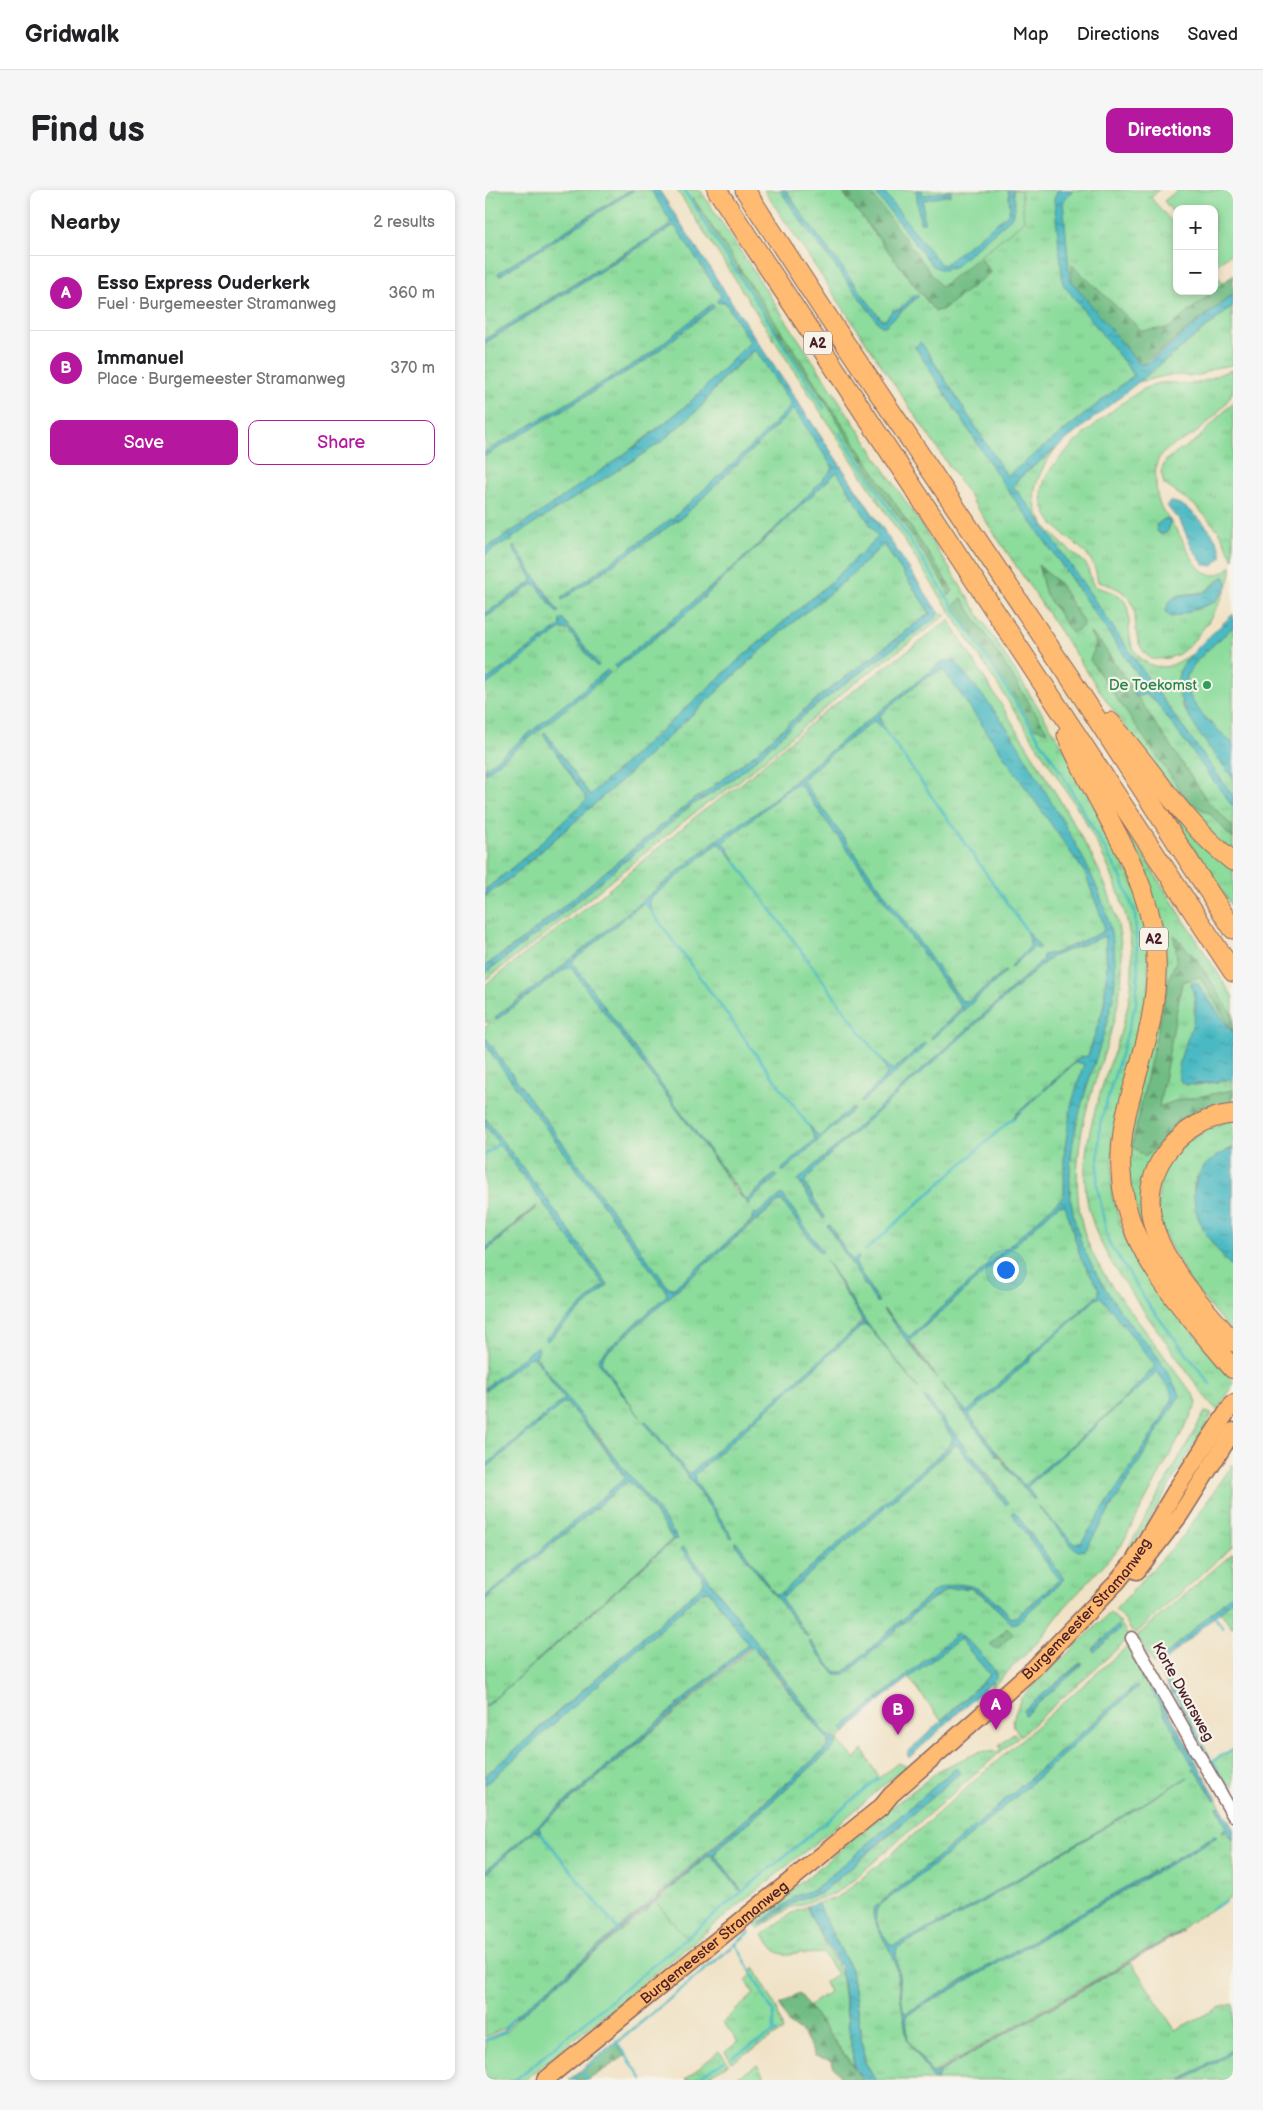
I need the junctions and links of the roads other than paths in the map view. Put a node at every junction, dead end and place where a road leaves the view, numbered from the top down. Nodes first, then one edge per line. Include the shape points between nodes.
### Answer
1 (717, 190) edge
2 (745, 190) edge
3 (1069, 676) junction
4 (1050, 694) junction
5 (1233, 861) edge
6 (1233, 928) edge
7 (1233, 972) edge
8 (1233, 1114) edge
9 (1233, 1342) edge
10 (1233, 1369) edge
11 (1233, 1403) edge
12 (1233, 1431) edge
13 (1133, 1638) dead end
14 (882, 1806) junction
15 (1233, 1815) edge
16 (545, 2080) edge

1 - 4 highway, A2
2 - 3 highway, A2
3 - 5 highway, A2 via 1136,751 1198,833
3 - 6 highway, A2
4 - 7 highway, A2
4 - 10 highway, A2 via 1080,767 1135,870 1149,908 1155,944 1155,991 1150,1024 1120,1144 1121,1190 1128,1216 1138,1242 1161,1281
8 - 9 highway via 1210,1118 1176,1140 1158,1167 1151,1199 1154,1231 1164,1254 1200,1304
11 - 14 main road, Burgemeester Stramanweg via 1117,1582 1033,1668
12 - 14 main road, Burgemeester Stramanweg via 1180,1515 1119,1593 1012,1697 895,1800
13 - 15 street, Korte Dwarsweg
14 - 16 main road, Burgemeester Stramanweg

